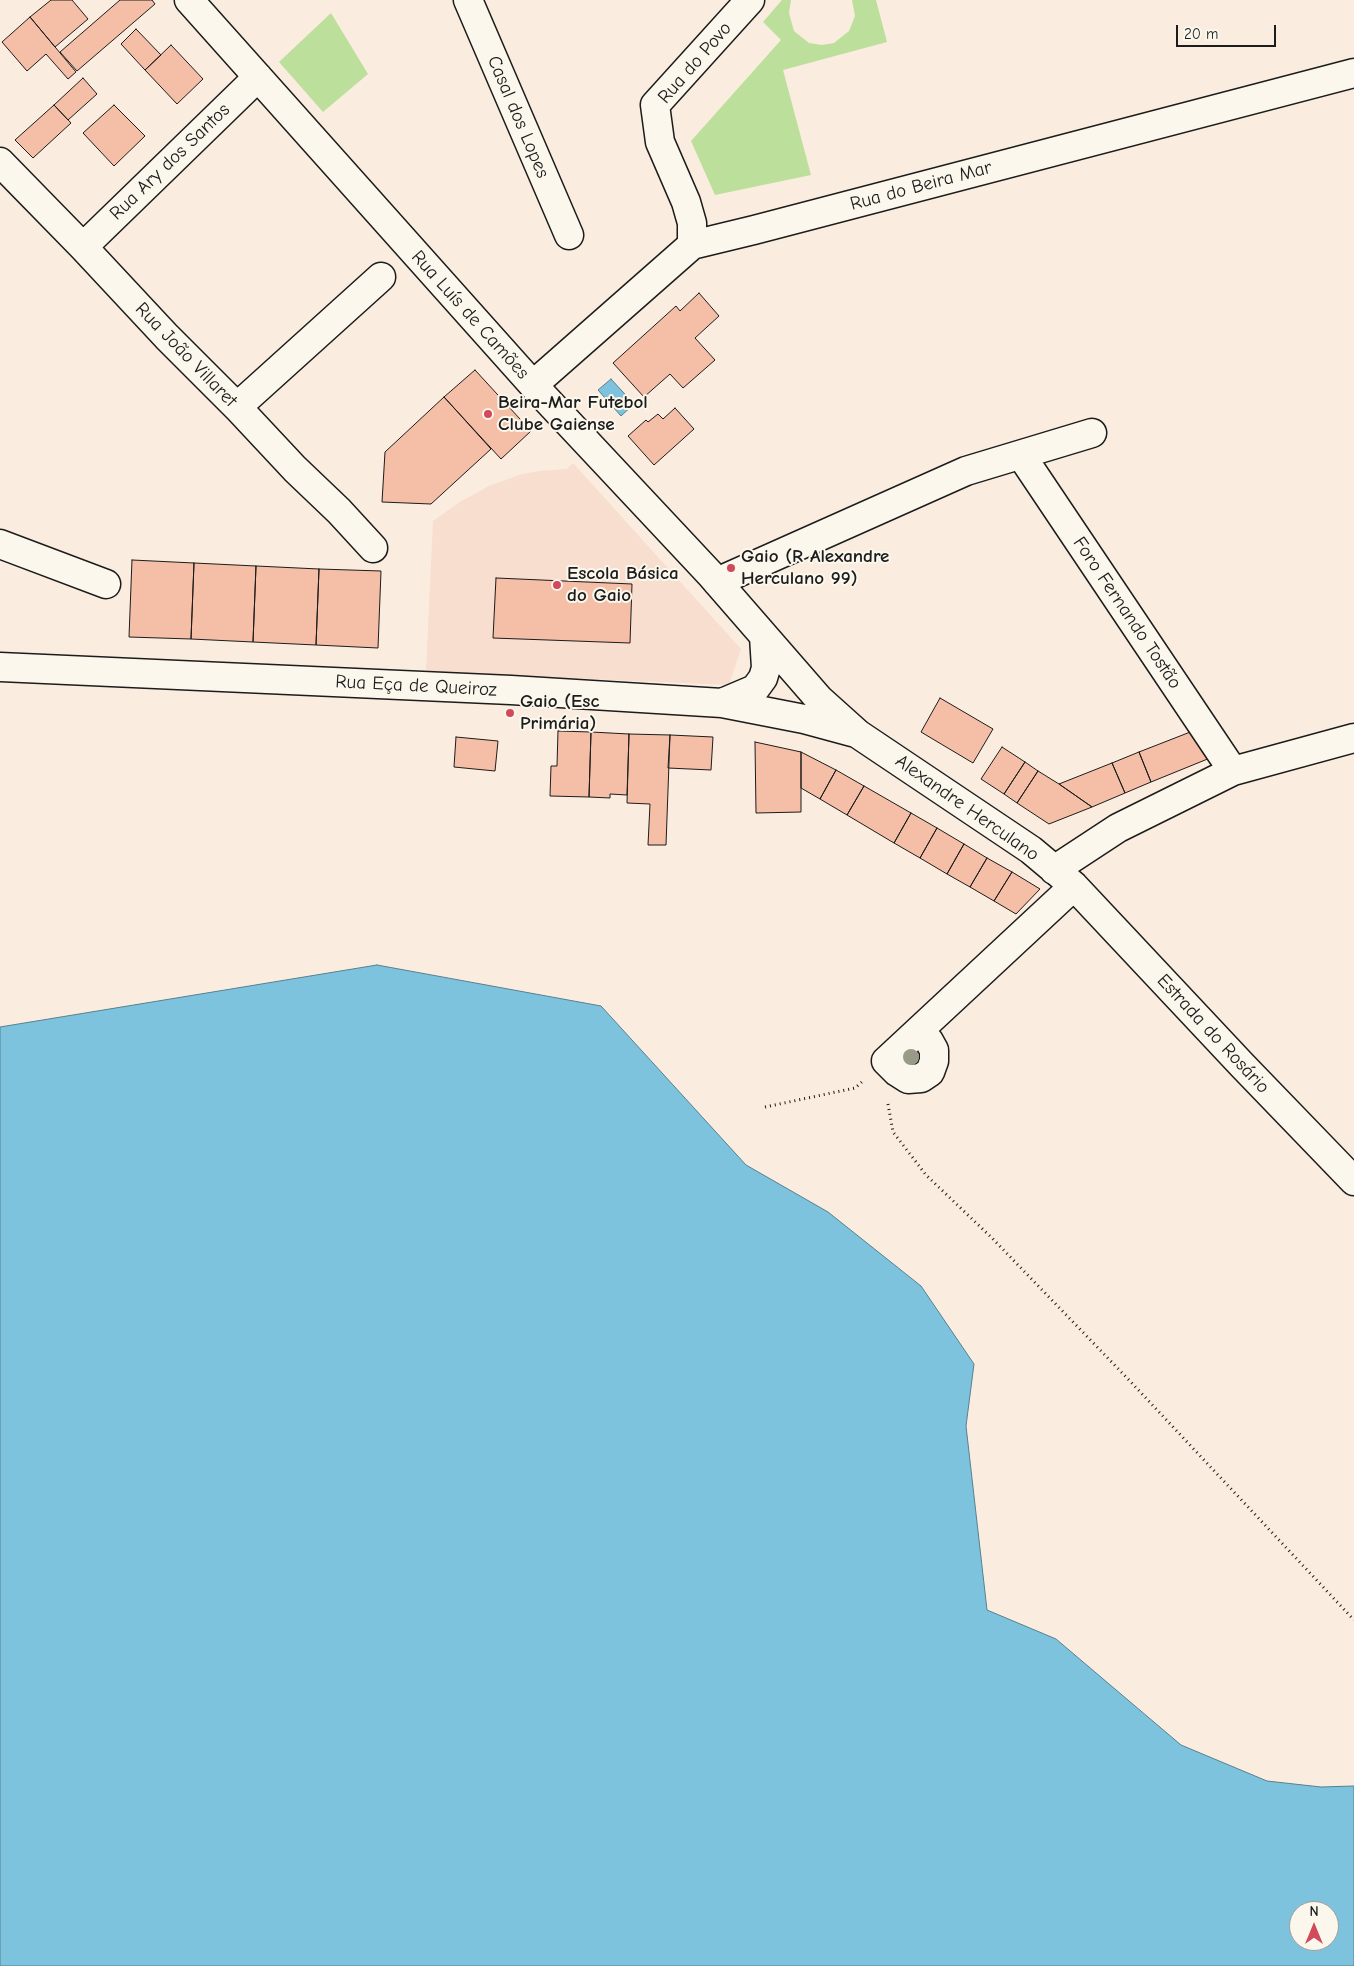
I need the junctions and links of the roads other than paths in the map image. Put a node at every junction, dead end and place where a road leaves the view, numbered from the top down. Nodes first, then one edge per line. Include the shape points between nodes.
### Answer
1 (468, 0) edge
2 (750, 0) edge
3 (199, 3) edge
4 (1354, 73) edge
5 (258, 77) junction
6 (0, 162) edge
7 (569, 235) dead end
8 (692, 245) junction
9 (83, 247) junction
10 (381, 277) dead end
11 (532, 385) junction
12 (236, 407) junction
13 (1092, 434) dead end
14 (1021, 455) junction
15 (0, 544) edge
16 (373, 548) dead end
17 (716, 582) junction
18 (106, 584) dead end
19 (764, 636) junction
20 (0, 667) edge
21 (722, 703) junction
22 (858, 734) junction
23 (1354, 738) edge
24 (1233, 771) junction
25 (1064, 878) junction
26 (920, 1030) junction
27 (1354, 1181) edge

1 - 7 street, Casal dos Lopes
2 - 8 street, Rua do Povo via 655,105 660,142 692,223
3 - 5 street, Rua Luís de Camões
4 - 8 street, Rua do Beira Mar
5 - 9 street, Rua Ary dos Santos
5 - 11 street, Rua Luís de Camões
6 - 9 street, Rua João Villaret
8 - 11 street, Rua do Beira Mar
9 - 12 street, Rua João Villaret
10 - 12 street
11 - 17 street, Rua Luís de Camões
12 - 16 street, Rua João Villaret
13 - 14 street
14 - 17 street via 966,471
14 - 24 street, Foro Fernando Tostão
15 - 18 street
17 - 19 street, Rua Luís de Camões
19 - 21 street via 766,668 762,678 755,689
19 - 22 street, Rua Luís de Camões via 818,699
20 - 21 street, Rua Eça de Queiroz
21 - 22 street, Rua Eça de Queiroz via 804,719
22 - 25 street, Alexandre Herculano via 1031,850
23 - 24 street
24 - 25 street via 1118,828
25 - 26 street
25 - 27 street, Estrada do Rosário
26 - 26 street via 886,1061 908,1079 921,1078 930,1072 934,1061 934,1050

